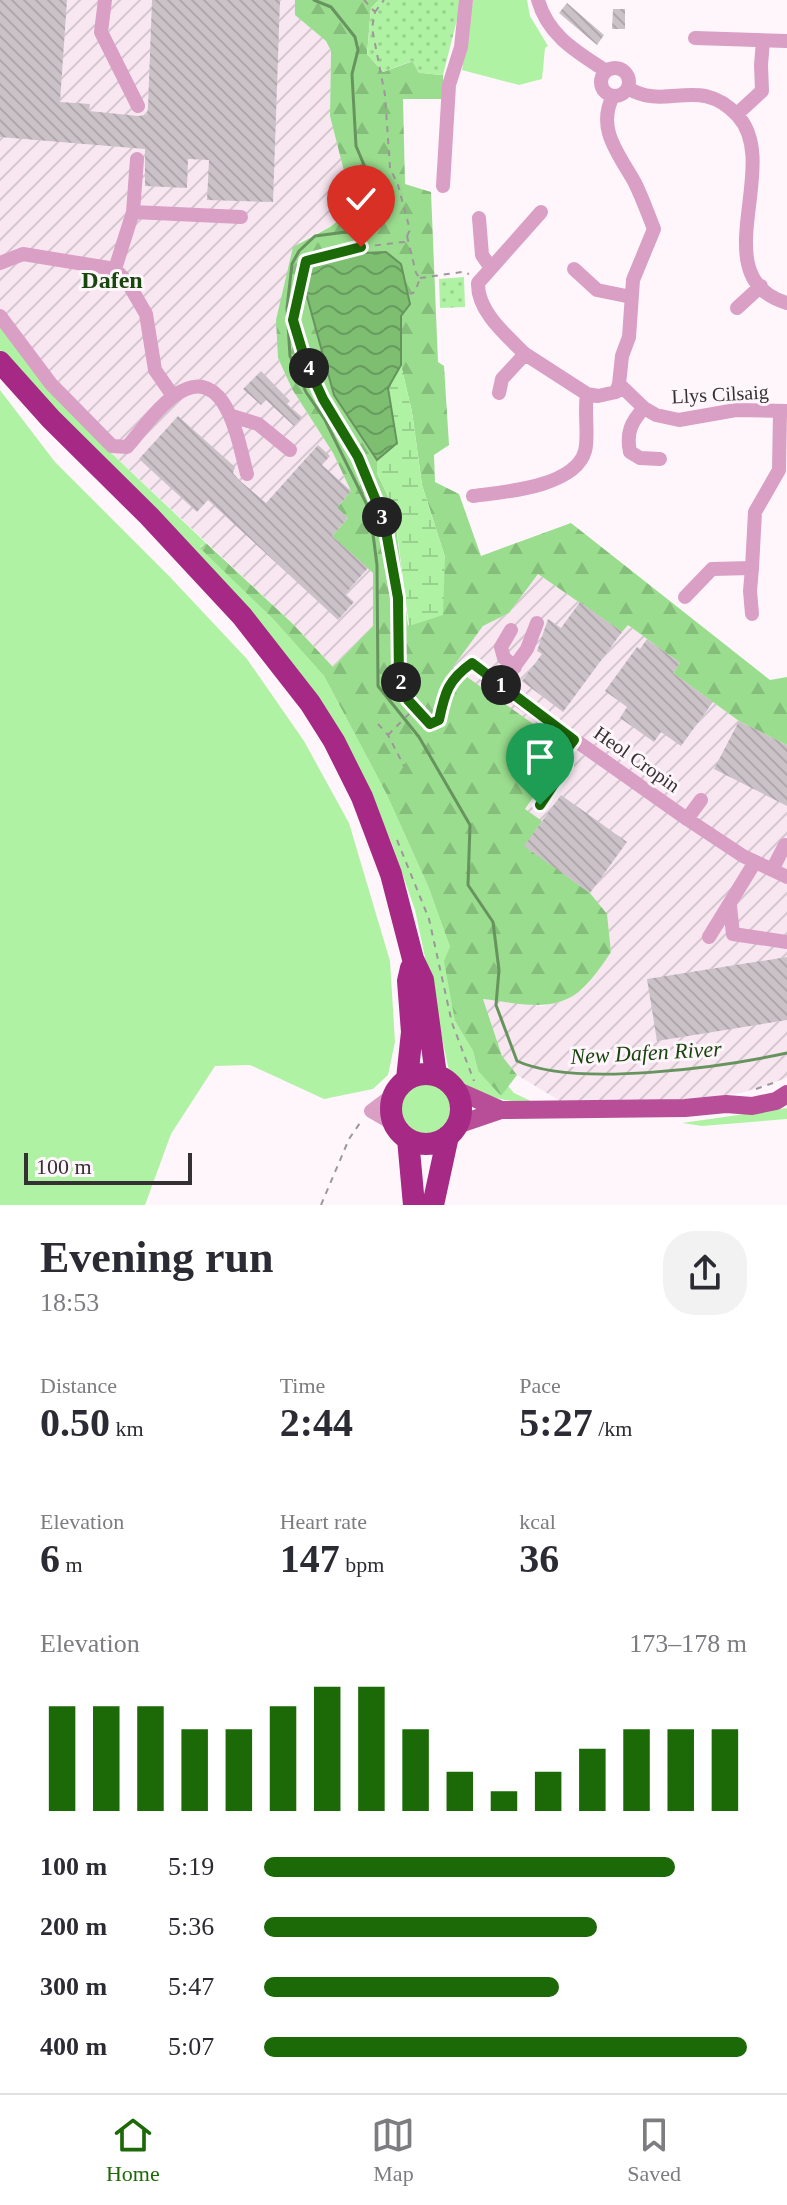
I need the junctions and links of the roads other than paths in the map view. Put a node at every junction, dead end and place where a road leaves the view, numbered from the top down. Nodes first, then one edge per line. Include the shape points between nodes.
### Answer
1 (105, 0) edge
2 (466, 0) edge
3 (538, 0) edge
4 (695, 38) dead end
5 (763, 41) junction
6 (787, 41) edge
7 (606, 71) junction
8 (628, 88) junction
9 (613, 96) junction
10 (138, 106) dead end
11 (737, 114) junction
12 (137, 159) dead end
13 (443, 186) dead end
14 (133, 212) junction
15 (541, 212) dead end
16 (241, 217) dead end
17 (479, 218) dead end
18 (0, 263) edge
19 (491, 268) junction
20 (115, 269) junction
21 (574, 269) dead end
22 (761, 286) junction
23 (631, 297) junction
24 (787, 303) edge
25 (737, 308) dead end
26 (0, 316) edge
27 (525, 354) junction
28 (0, 362) edge
29 (619, 384) junction
30 (499, 393) dead end
31 (587, 394) junction
32 (173, 396) junction
33 (644, 408) junction
34 (784, 411) edge
35 (232, 416) junction
36 (290, 450) dead end
37 (660, 459) dead end
38 (247, 474) dead end
39 (473, 496) dead end
40 (752, 568) junction
41 (685, 597) dead end
42 (752, 614) dead end
43 (537, 623) dead end
44 (511, 630) dead end
45 (472, 663) road end
46 (515, 667) junction
47 (501, 685) junction
48 (574, 740) junction
49 (701, 800) dead end
50 (540, 805) dead end
51 (687, 819) junction
52 (785, 845) dead end
53 (755, 862) junction
54 (772, 870) junction
55 (787, 877) edge
56 (730, 906) junction
57 (733, 934) junction
58 (787, 942) edge
59 (413, 959) junction
60 (436, 1075) junction
61 (401, 1086) junction
62 (456, 1090) junction
63 (787, 1093) edge
64 (494, 1107) junction
65 (453, 1130) junction
66 (402, 1132) junction
67 (414, 1205) edge
68 (433, 1205) edge

1 - 10 street via 101,32
2 - 13 street via 461,47 449,85
3 - 7 street via 551,30
4 - 5 street
5 - 6 street
5 - 11 street via 762,91
7 - 8 street via 626,72
7 - 9 street via 602,88
8 - 9 street
8 - 11 street via 649,96 710,96
9 - 23 street via 607,112 609,137 654,229
11 - 22 street via 754,154 746,238 748,270
12 - 14 street
14 - 16 street
14 - 20 street
15 - 19 street
17 - 19 street via 482,255
18 - 20 street via 23,254
19 - 27 street via 478,283 480,300
20 - 32 street via 146,314 155,370
21 - 23 street via 597,290
22 - 24 street via 773,299
22 - 25 street
23 - 29 street
26 - 32 street via 51,384 112,446 127,447
27 - 30 street via 502,379
27 - 31 street
28 - 59 highway via 233,606 310,703 341,755 383,850
29 - 31 street via 616,392
29 - 33 street, Llys Cilsaig
31 - 39 street via 585,450 576,467 541,485
32 - 35 street via 193,387 209,390
33 - 34 street, Llys Cilsaig via 679,420 736,410
33 - 37 street via 630,426 630,452
34 - 40 street via 779,470 755,512
35 - 36 street via 258,424
35 - 38 street
40 - 41 street via 712,569
40 - 42 street
43 - 46 street
44 - 46 street via 501,647
45 - 47 street, Heol Cropin
46 - 47 street
47 - 48 street, Heol Cropin
48 - 50 street via 564,753 566,766
48 - 51 street, Heol Cropin
49 - 51 street
51 - 53 street, Heol Cropin
52 - 54 street
53 - 54 street, Heol Cropin
53 - 56 street
54 - 55 street, Heol Cropin
56 - 57 street
56 - 57 street via 709,937
57 - 58 street
59 - 60 highway via 423,980
59 - 61 highway via 408,981 412,1032
60 - 61 highway
60 - 62 highway
61 - 66 highway via 391,1103
61 - 66 street via 371,1111
62 - 64 main road
62 - 65 highway via 461,1113
63 - 64 main road via 761,1104 685,1108
64 - 65 main road
65 - 66 highway via 429,1144
65 - 68 highway via 440,1163
66 - 67 highway

